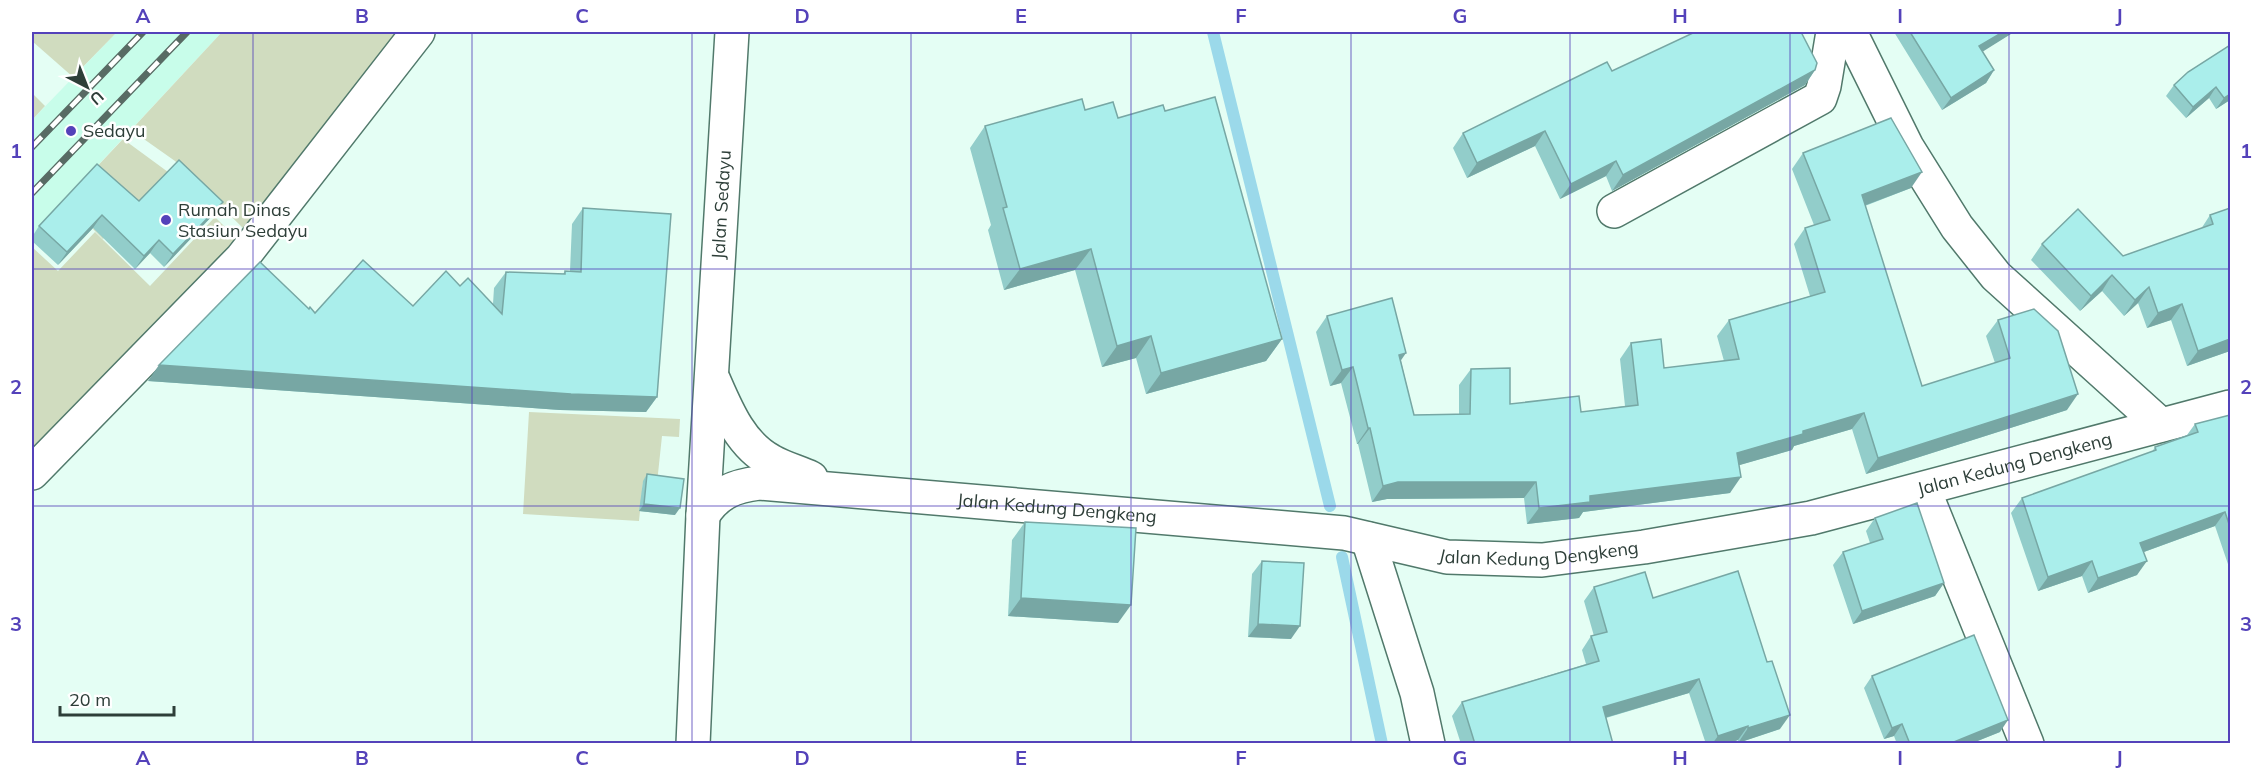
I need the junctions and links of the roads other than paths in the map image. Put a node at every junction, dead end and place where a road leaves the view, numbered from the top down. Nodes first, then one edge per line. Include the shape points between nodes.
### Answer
1 (418, 32) edge
2 (732, 32) edge
3 (1833, 32) edge
4 (1850, 32) edge
5 (1614, 211) dead end
6 (713, 377) junction
7 (2230, 407) edge
8 (2161, 425) junction
9 (32, 473) edge
10 (834, 488) junction
11 (1924, 490) junction
12 (703, 515) junction
13 (1368, 539) junction
14 (693, 744) edge
15 (1428, 744) edge
16 (2027, 744) edge

1 - 9 street via 242,258
2 - 6 street, Jalan Sedayu
3 - 5 street via 1820,98
4 - 8 street via 1907,147 1989,268
6 - 10 street via 737,430 751,445 770,461
6 - 12 street, Jalan Sedayu
7 - 8 street, Jalan Kedung Dengkeng
8 - 11 street, Jalan Kedung Dengkeng
10 - 12 street, Jalan Kedung Dengkeng via 759,483 740,486 725,491
10 - 13 street, Jalan Kedung Dengkeng via 1344,533
11 - 13 street, Jalan Kedung Dengkeng via 1811,518 1542,560 1447,557
11 - 16 street
12 - 14 street, Jalan Sedayu
13 - 15 street via 1417,693

